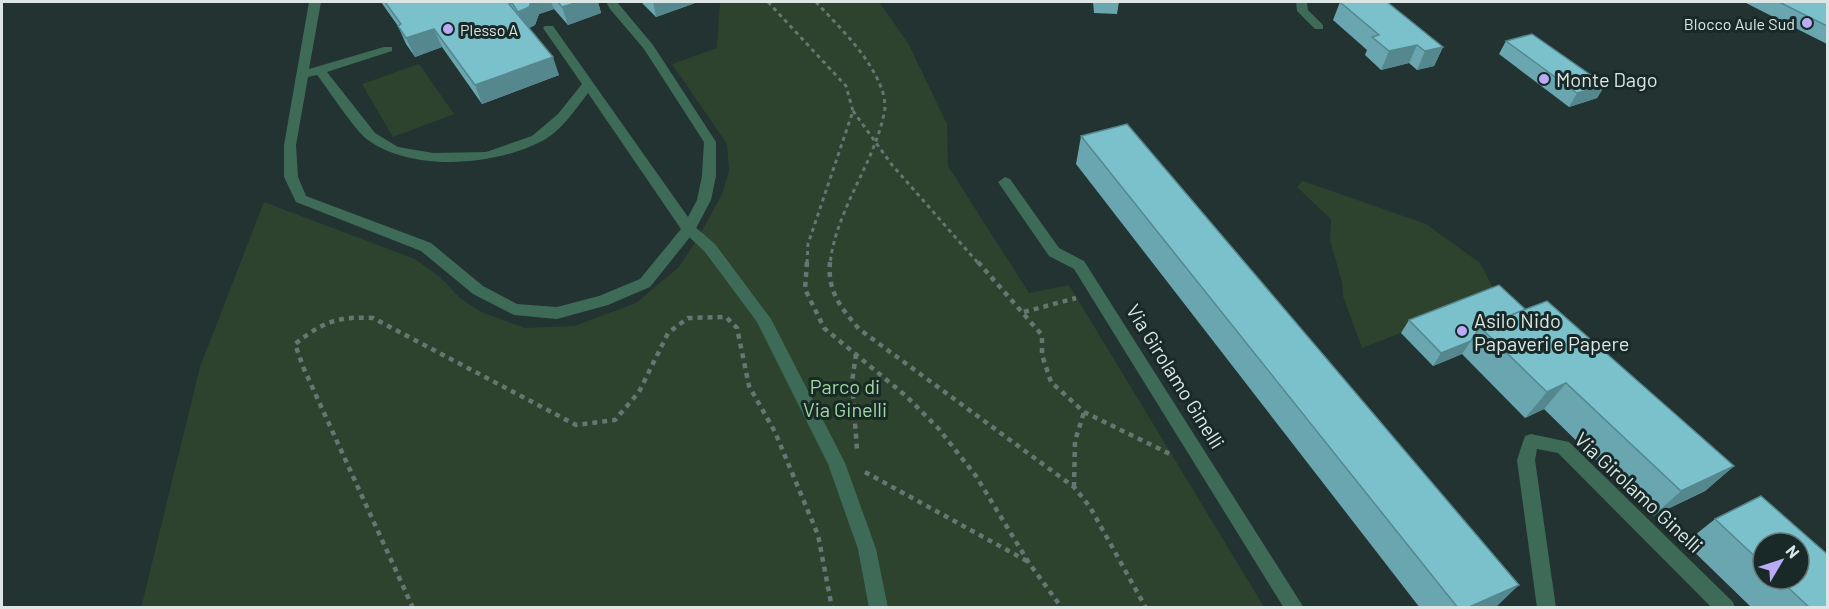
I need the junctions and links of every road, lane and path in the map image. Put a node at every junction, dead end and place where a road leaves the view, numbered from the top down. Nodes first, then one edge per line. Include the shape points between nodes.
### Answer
1 (315, 2) edge
2 (612, 2) edge
3 (768, 2) edge
4 (816, 2) edge
5 (1302, 2) edge
6 (1319, 27) dead end
7 (549, 28) dead end
8 (387, 49) dead end
9 (320, 70) junction
10 (303, 75) junction
11 (589, 84) junction
12 (853, 111) junction
13 (874, 142) junction
14 (1005, 182) dead end
15 (688, 229) junction
16 (1098, 293) junction
17 (1024, 312) junction
18 (856, 354) junction
19 (1084, 412) junction
20 (836, 463) junction
21 (859, 468) junction
22 (1212, 474) junction
23 (1074, 487) junction
24 (1029, 563) junction
25 (413, 608) edge
26 (832, 608) edge
27 (879, 608) edge
28 (1062, 608) edge
29 (1146, 608) edge
30 (1295, 608) edge
31 (1547, 608) edge
32 (1726, 608) edge

1 - 10 street
2 - 15 street via 649,47 710,142 704,200
3 - 12 path via 846,86
4 - 13 path via 876,76 885,105
5 - 6 street via 1303,11
7 - 11 street
8 - 9 street
9 - 10 street
9 - 11 street via 370,136 394,151 434,157 487,156 537,139 562,117
10 - 15 street via 290,146 291,177 301,199 426,247 478,290 514,309 557,313 603,301 645,283
11 - 15 street
12 - 13 path
12 - 18 path via 807,244 805,289 824,328
13 - 17 path
13 - 23 path via 831,250 830,286 840,307 858,329
14 - 16 street, Via Girolamo Ginelli via 1054,252 1079,265
15 - 20 street via 710,248 763,319
16 - 17 path
16 - 22 street, Via Girolamo Ginelli
17 - 19 path via 1042,335 1042,355 1051,382
18 - 21 path via 852,382
18 - 24 path via 938,429 975,476
19 - 22 path
19 - 23 path via 1075,441
20 - 21 path
20 - 27 street via 867,549
21 - 24 path
22 - 30 street, Via Girolamo Ginelli
23 - 29 path via 1090,507
24 - 28 path
25 - 26 path via 295,344 314,328 343,316 373,318 576,425 615,420 639,392 668,333 688,318 726,317 737,328 749,386 775,432 818,535
31 - 32 street, Via Girolamo Ginelli via 1526,460 1531,441 1563,447

